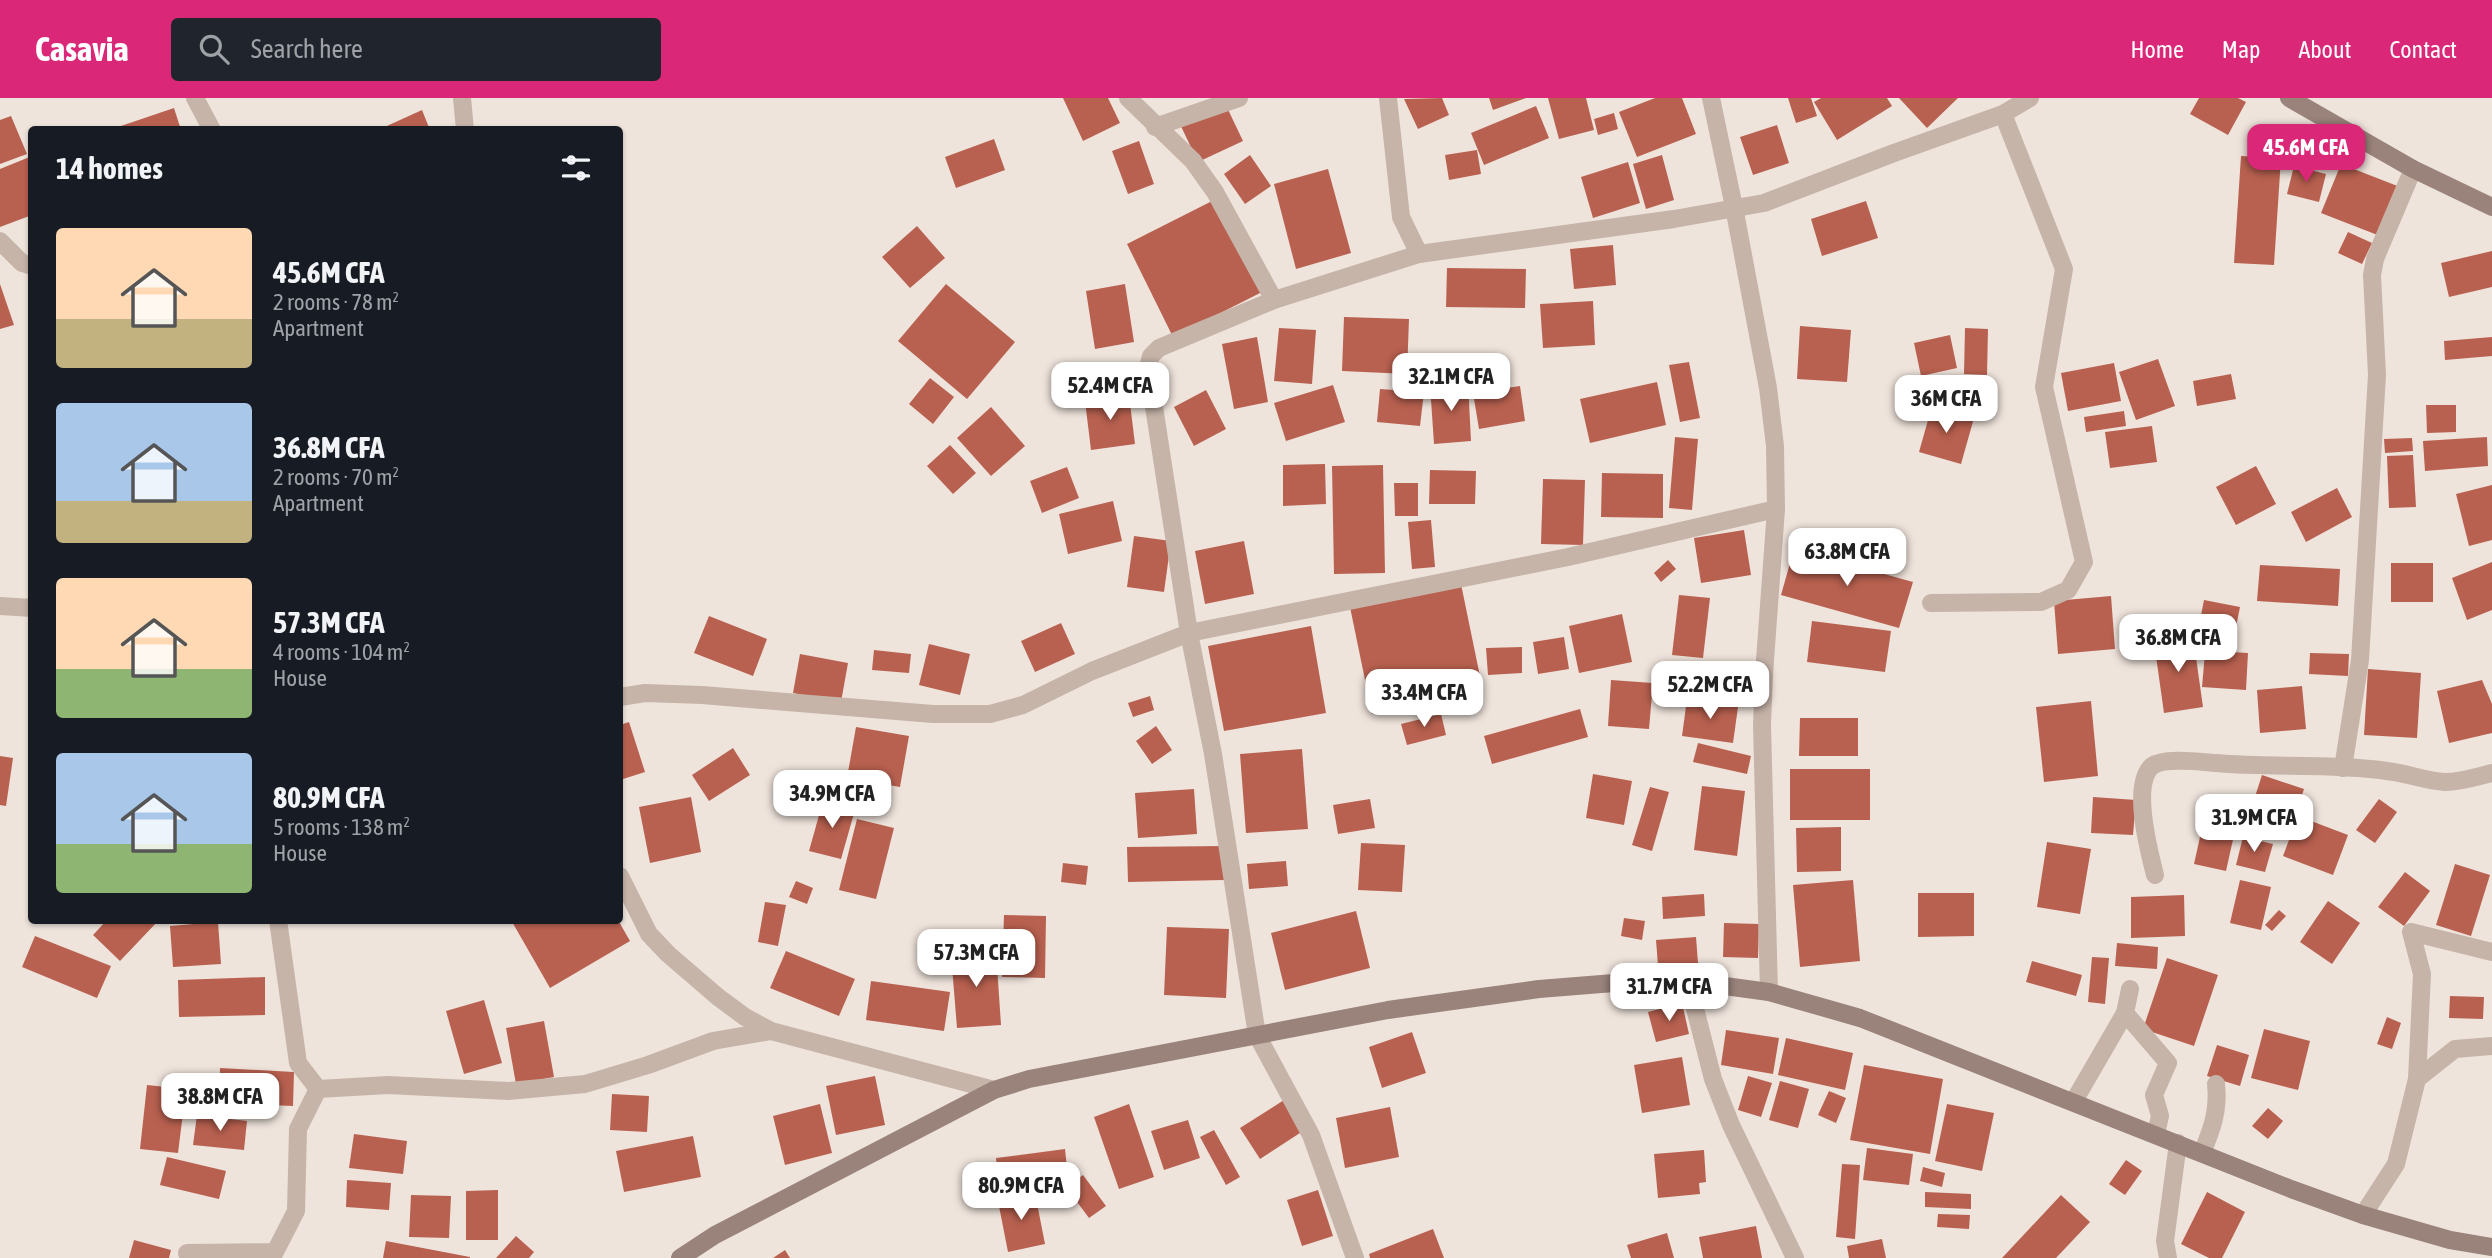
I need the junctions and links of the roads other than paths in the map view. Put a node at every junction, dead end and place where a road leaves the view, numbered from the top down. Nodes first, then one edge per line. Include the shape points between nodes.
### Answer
1 (195, 98) edge
2 (462, 98) edge
3 (1128, 98) edge
4 (1239, 98) edge
5 (1388, 98) edge
6 (1711, 98) edge
7 (2030, 98) edge
8 (2289, 98) edge
9 (2003, 114) junction
10 (210, 126) edge
11 (465, 126) edge
12 (1155, 127) junction
13 (2413, 169) junction
14 (2492, 206) edge
15 (1734, 207) junction
16 (0, 242) edge
17 (1419, 254) junction
18 (28, 265) edge
19 (1274, 300) junction
20 (1776, 509) junction
21 (1931, 603) dead end
22 (0, 606) edge
23 (28, 608) edge
24 (1189, 633) junction
25 (623, 697) edge
26 (2343, 768) junction
27 (2492, 773) edge
28 (2155, 875) dead end
29 (623, 882) edge
30 (279, 924) edge
31 (2492, 952) edge
32 (1688, 981) junction
33 (2130, 989) dead end
34 (1769, 992) junction
35 (2125, 1013) junction
36 (771, 1031) junction
37 (1257, 1035) junction
38 (2492, 1046) edge
39 (2417, 1079) junction
40 (2216, 1084) dead end
41 (318, 1089) junction
42 (994, 1090) junction
43 (2074, 1101) junction
44 (2155, 1134) junction
45 (2178, 1143) junction
46 (2202, 1153) junction
47 (2363, 1214) junction
48 (2492, 1247) edge
49 (187, 1253) dead end
50 (1792, 1257) edge
51 (680, 1258) edge
52 (1355, 1258) edge
53 (2168, 1258) edge

1 - 10 street
2 - 11 street
3 - 12 street
4 - 12 street
5 - 17 street via 1401,217
6 - 15 street
7 - 9 street
8 - 13 main road
9 - 15 street via 1764,203
9 - 21 street via 2064,269 2044,387 2084,562 2068,590 2040,602
12 - 19 street via 1193,161 1215,192
13 - 14 main road
13 - 26 street via 2371,275 2377,375 2360,660
15 - 17 street
15 - 20 street via 1768,388 1776,446
16 - 18 street
17 - 19 street
19 - 24 street via 1159,348 1148,368
20 - 24 street via 1568,557
20 - 34 street via 1762,725
22 - 23 street
24 - 25 street via 1092,671 1023,705 990,714 933,714 702,695
24 - 37 street
26 - 27 street via 2446,782
26 - 28 street via 2194,761 2160,762 2151,767 2142,804
29 - 36 street via 649,934 668,954 727,1004
30 - 41 street via 298,1063
31 - 39 street via 2411,932 2421,974
32 - 34 main road
32 - 37 main road via 1539,989 1388,1010
32 - 50 street via 1713,1079
33 - 35 street
34 - 43 main road via 1860,1018
35 - 43 street
35 - 44 street via 2168,1063 2154,1095 2160,1116
36 - 41 street via 713,1041 585,1084 508,1091 412,1086
36 - 42 street
37 - 42 main road via 1029,1079
37 - 52 street via 1311,1135
38 - 39 street via 2455,1049
39 - 47 street via 2396,1164
40 - 46 street via 2218,1105
41 - 49 street via 298,1129 296,1211 275,1252
42 - 51 main road via 715,1235
43 - 44 main road
44 - 45 main road
45 - 46 main road
45 - 53 street via 2165,1241
46 - 47 main road
47 - 48 main road via 2450,1240

